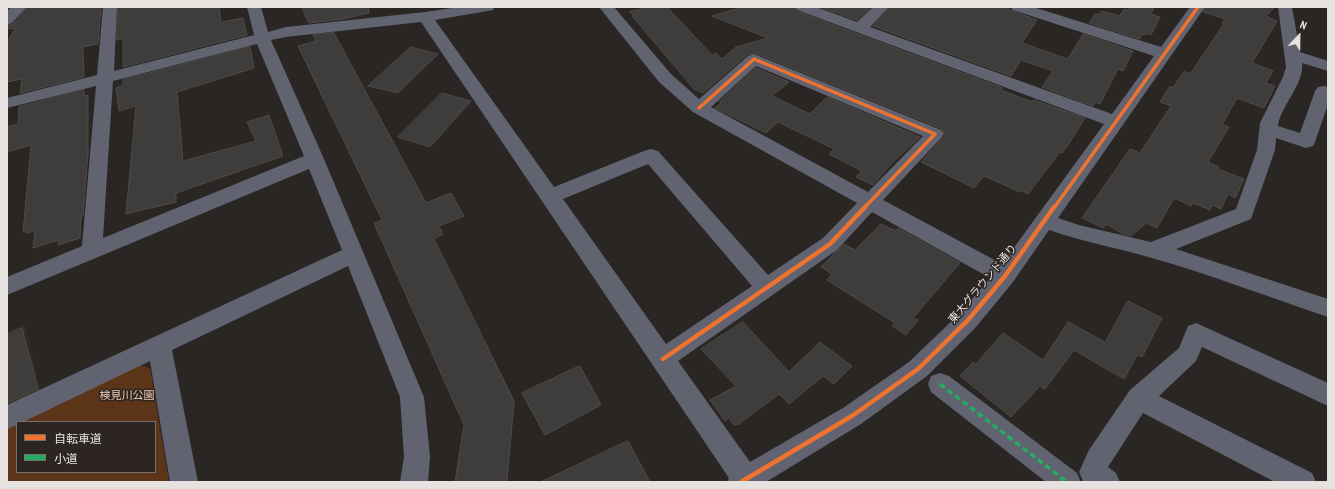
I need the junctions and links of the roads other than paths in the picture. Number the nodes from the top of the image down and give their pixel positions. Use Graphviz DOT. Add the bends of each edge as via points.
graph roads {
  1 [pos="20,7"];
  2 [pos="254,7"];
  3 [pos="488,7"];
  4 [pos="606,7"];
  5 [pos="802,7"];
  6 [pos="882,7"];
  7 [pos="1198,7"];
  8 [pos="1285,7"];
  9 [pos="112,8"];
  10 [pos="1025,8"];
  11 [pos="447,10"];
  12 [pos="425,17"];
  13 [pos="7,20"];
  14 [pos="860,28"];
  15 [pos="262,37"];
  16 [pos="1165,54"];
  17 [pos="1292,55"];
  18 [pos="1328,66"];
  19 [pos="105,78"];
  20 [pos="1324,91"];
  21 [pos="7,102"];
  22 [pos="699,108"];
  23 [pos="1115,122"];
  24 [pos="1268,128"];
  25 [pos="315,159"];
  26 [pos="550,197"];
  27 [pos="870,201"];
  28 [pos="1045,221"];
  29 [pos="1152,250"];
  30 [pos="92,251"];
  31 [pos="353,254"];
  32 [pos="1005,276"];
  33 [pos="7,286"];
  34 [pos="766,288"];
  35 [pos="1328,308"];
  36 [pos="159,345"];
  37 [pos="663,359"];
  38 [pos="940,384"];
  39 [pos="1328,394"];
  40 [pos="1139,398"];
  41 [pos="7,417"];
  42 [pos="743,481"];
  43 [pos="184,482"];
  44 [pos="414,482"];
  45 [pos="1067,482"];
  46 [pos="1106,482"];
  47 [pos="1302,482"];
  1 -- 13 [label="street"];
  2 -- 15 [label="street"];
  3 -- 11 [label="street"];
  4 -- 22 [label="street" via="665,78"];
  5 -- 14 [label="street"];
  6 -- 14 [label="street"];
  7 -- 16 [label="street, 東大グラウンド通り"];
  8 -- 17 [label="street"];
  9 -- 19 [label="street"];
  10 -- 16 [label="street"];
  11 -- 12 [label="street"];
  12 -- 15 [label="street" via="286,32"];
  12 -- 26 [label="street"];
  14 -- 23 [label="street"];
  15 -- 19 [label="street"];
  15 -- 25 [label="street"];
  16 -- 23 [label="street, 東大グラウンド通り"];
  17 -- 18 [label="street"];
  17 -- 24 [label="street" via="1294,68"];
  19 -- 21 [label="street"];
  19 -- 30 [label="street"];
  20 -- 24 [label="street" via="1306,142"];
  22 -- 27 [label="street"];
  22 -- 27 [label="street" via="754,60 935,134"];
  23 -- 28 [label="street, 東大グラウンド通り"];
  24 -- 29 [label="street" via="1266,150 1244,214"];
  25 -- 30 [label="street"];
  25 -- 31 [label="street"];
  26 -- 34 [label="street" via="651,155"];
  26 -- 37 [label="street"];
  27 -- 32 [label="street"];
  27 -- 34 [label="street" via="830,244"];
  28 -- 29 [label="street" via="1077,232"];
  28 -- 32 [label="street, 東大グラウンド通り"];
  29 -- 35 [label="street"];
  30 -- 33 [label="street"];
  31 -- 36 [label="street"];
  31 -- 44 [label="street" via="412,397 417,457"];
  32 -- 42 [label="street, 東大グラウンド通り" via="968,320 918,369 852,416"];
  34 -- 37 [label="street"];
  36 -- 41 [label="street"];
  36 -- 43 [label="street"];
  37 -- 42 [label="street"];
  38 -- 45 [label="street"];
  39 -- 40 [label="street" via="1196,333 1188,354"];
  40 -- 46 [label="street" via="1092,472"];
  40 -- 47 [label="street"];
}
